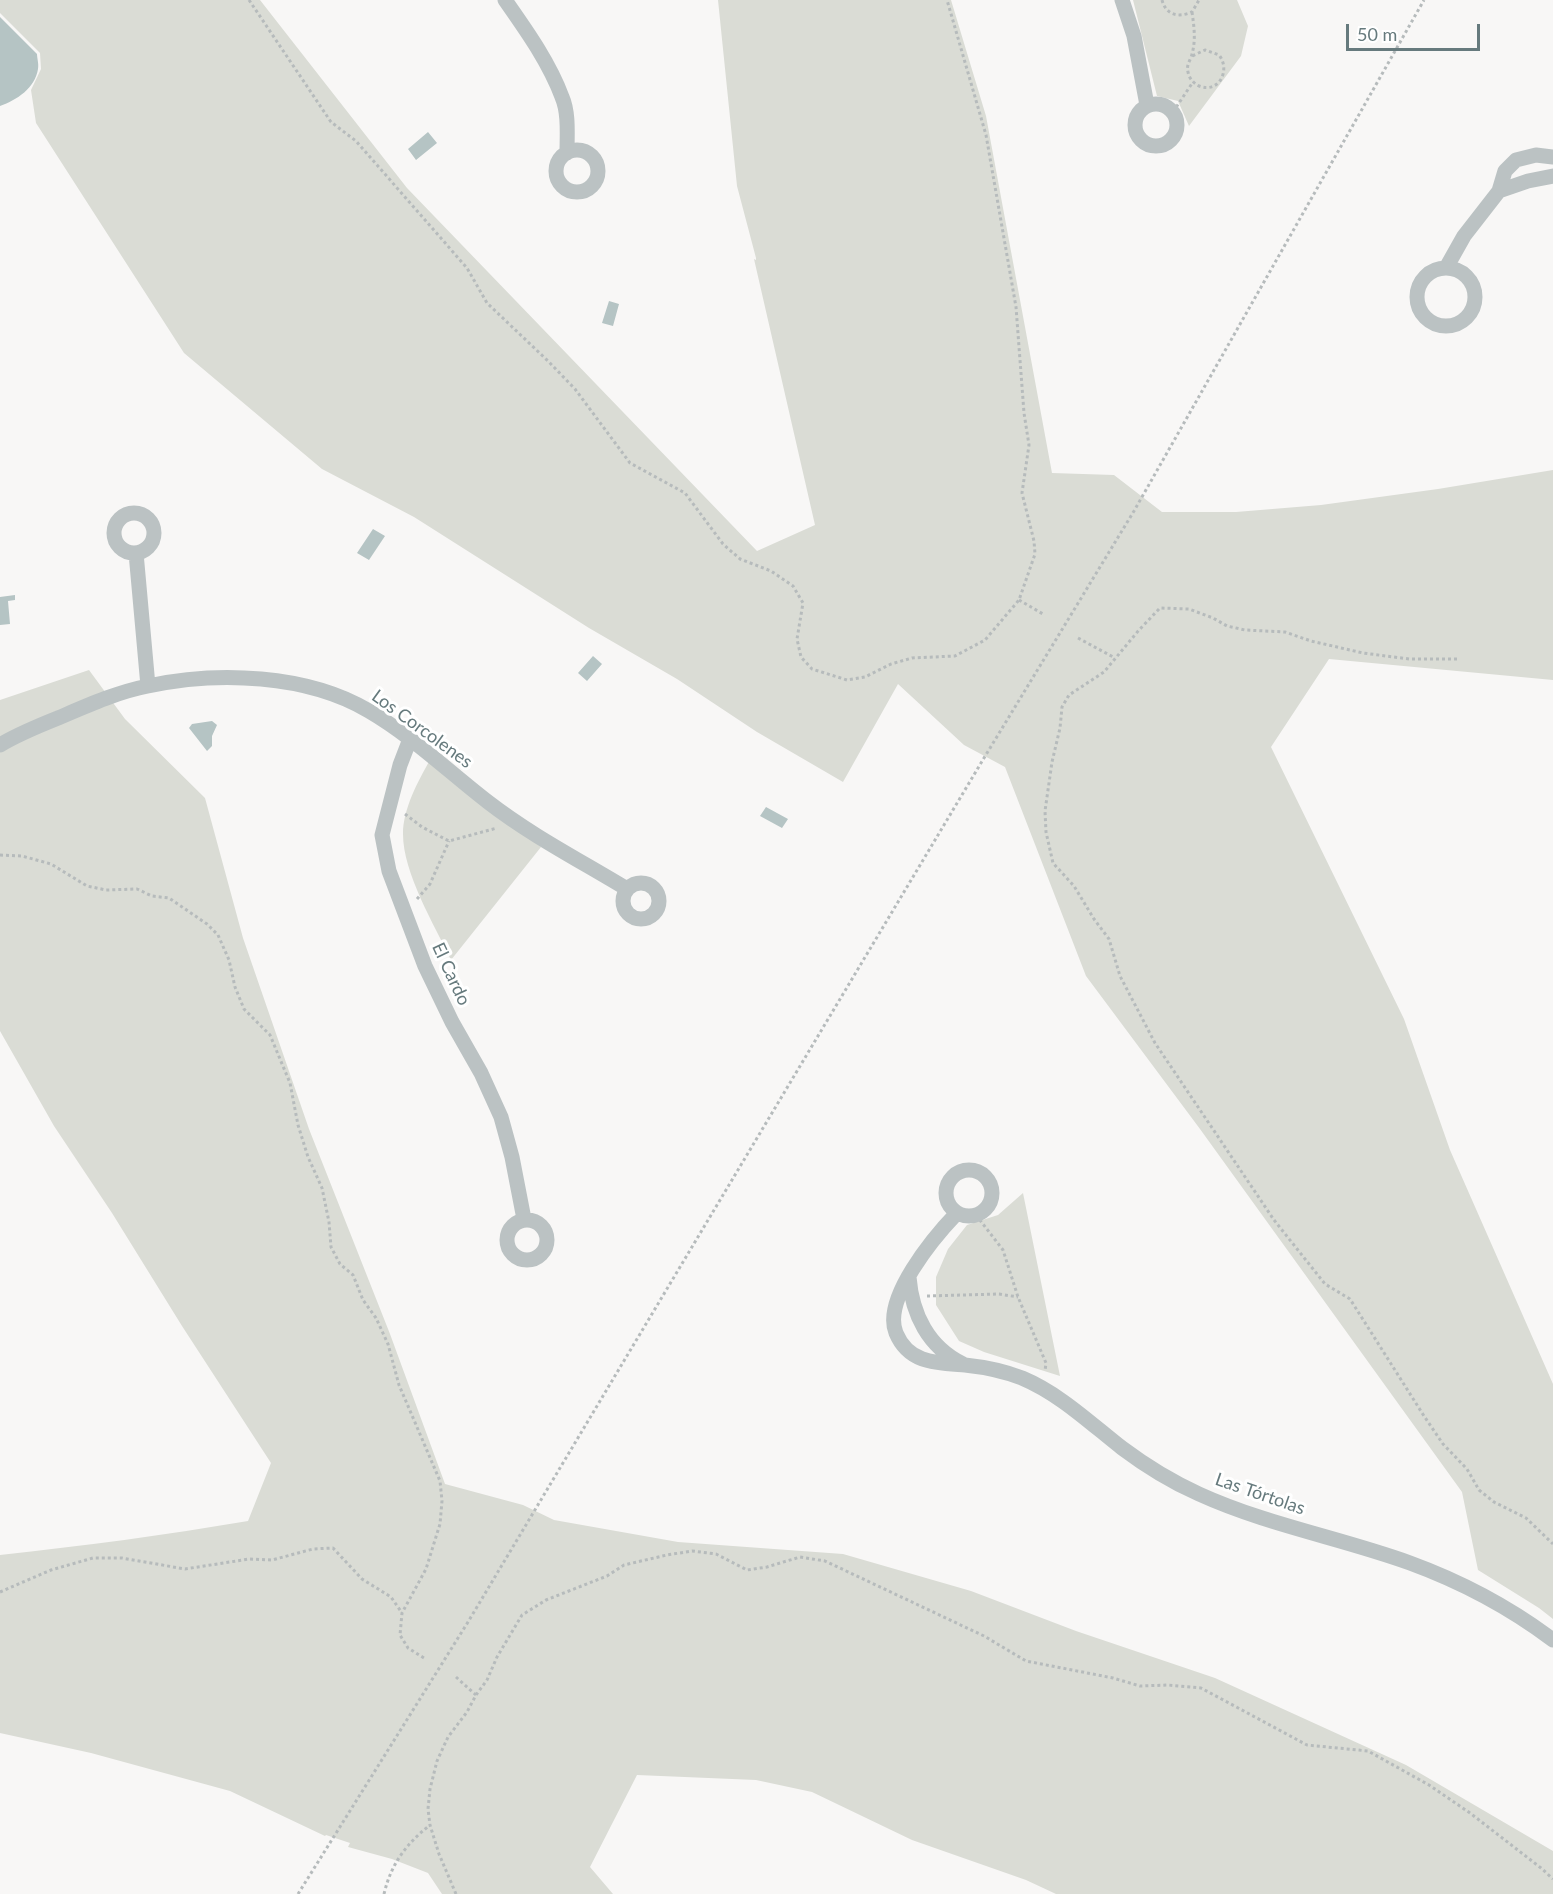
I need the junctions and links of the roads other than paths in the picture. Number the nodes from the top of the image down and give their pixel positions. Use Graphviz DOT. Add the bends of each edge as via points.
graph roads {
  1 [pos="505,0"];
  2 [pos="1122,0"];
  3 [pos="1147,105"];
  4 [pos="567,153"];
  5 [pos="1553,157"];
  6 [pos="1553,176"];
  7 [pos="1499,191"];
  8 [pos="1446,268"];
  9 [pos="136,553"];
  10 [pos="148,686"];
  11 [pos="410,739"];
  12 [pos="0,745"];
  13 [pos="627,890"];
  14 [pos="957,1213"];
  15 [pos="524,1219"];
  16 [pos="909,1277"];
  17 [pos="966,1365"];
  18 [pos="1553,1640"];
  1 -- 4 [label="street" via="535,44 563,98"];
  2 -- 3 [label="street" via="1134,36"];
  3 -- 3 [label="street" via="1136,118 1135,126 1140,138 1150,145 1162,145 1175,134 1173,112 1156,103"];
  5 -- 7 [label="street" via="1536,155 1516,160 1505,171"];
  6 -- 7 [label="street"];
  7 -- 8 [label="street" via="1464,236"];
  9 -- 10 [label="street"];
  10 -- 11 [label="street, Los Corcolenes" via="217,677 276,681 322,690 369,710"];
  10 -- 12 [label="street, Los Corcolenes" via="71,713"];
  11 -- 13 [label="street, Los Corcolenes" via="490,804"];
  11 -- 15 [label="street, El Cardo" via="382,835 389,871 425,966 501,1117"];
  14 -- 14 [label="street" via="947,1201 946,1185 956,1173 971,1169 985,1176 992,1190 988,1205 976,1215"];
  14 -- 16 [label="street, Las Tórtolas"];
  16 -- 17 [label="street, Las Tórtolas" via="914,1308 927,1334 947,1354"];
  16 -- 17 [label="street, Las Tórtolas" via="893,1317 900,1341 919,1359"];
  17 -- 18 [label="street, Las Tórtolas" via="1000,1371 1043,1388 1147,1465 1198,1494 1446,1577 1497,1602"];
}
